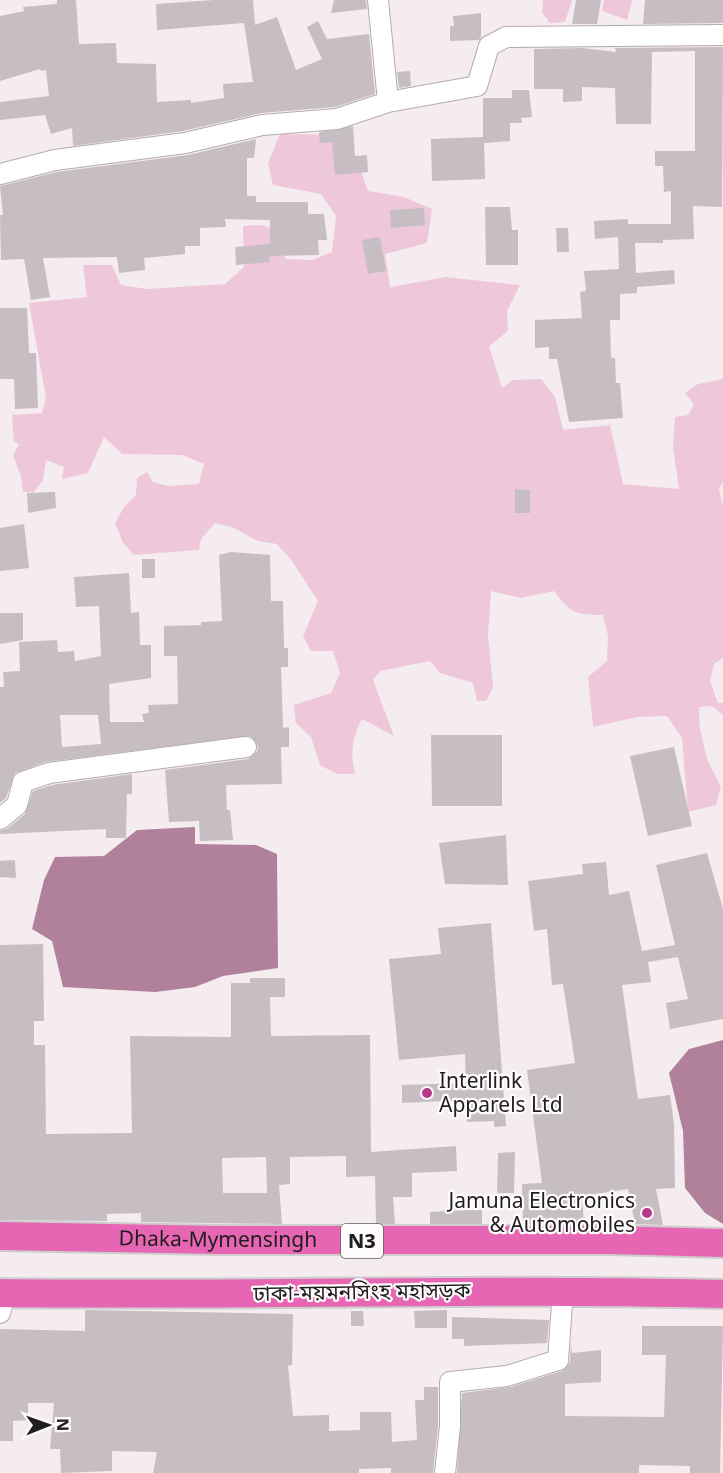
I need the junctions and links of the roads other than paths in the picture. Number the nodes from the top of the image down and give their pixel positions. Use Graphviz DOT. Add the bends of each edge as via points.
graph roads {
  1 [pos="378,0"];
  2 [pos="723,35"];
  3 [pos="388,102"];
  4 [pos="0,174"];
  5 [pos="246,747"];
  6 [pos="0,819"];
  7 [pos="0,1236"];
  8 [pos="723,1243"];
  9 [pos="563,1290"];
  10 [pos="723,1294"];
  11 [pos="2,1300"];
  12 [pos="445,1473"];
  1 -- 3 [label="street"];
  2 -- 3 [label="street" via="506,37 489,46 477,86"];
  3 -- 4 [label="street" via="337,118 262,125 185,143 55,160"];
  5 -- 6 [label="street" via="27,779 17,805"];
  7 -- 8 [label="highway, Dhaka-Mymensingh / N3"];
  9 -- 10 [label="highway, ঢাকা-ময়মনসিংহ মহাসড়ক"];
  9 -- 11 [label="highway, ঢাকা-ময়মনসিংহ মহাসড়ক"];
  9 -- 12 [label="street" via="558,1360 507,1376 450,1382"];
}
